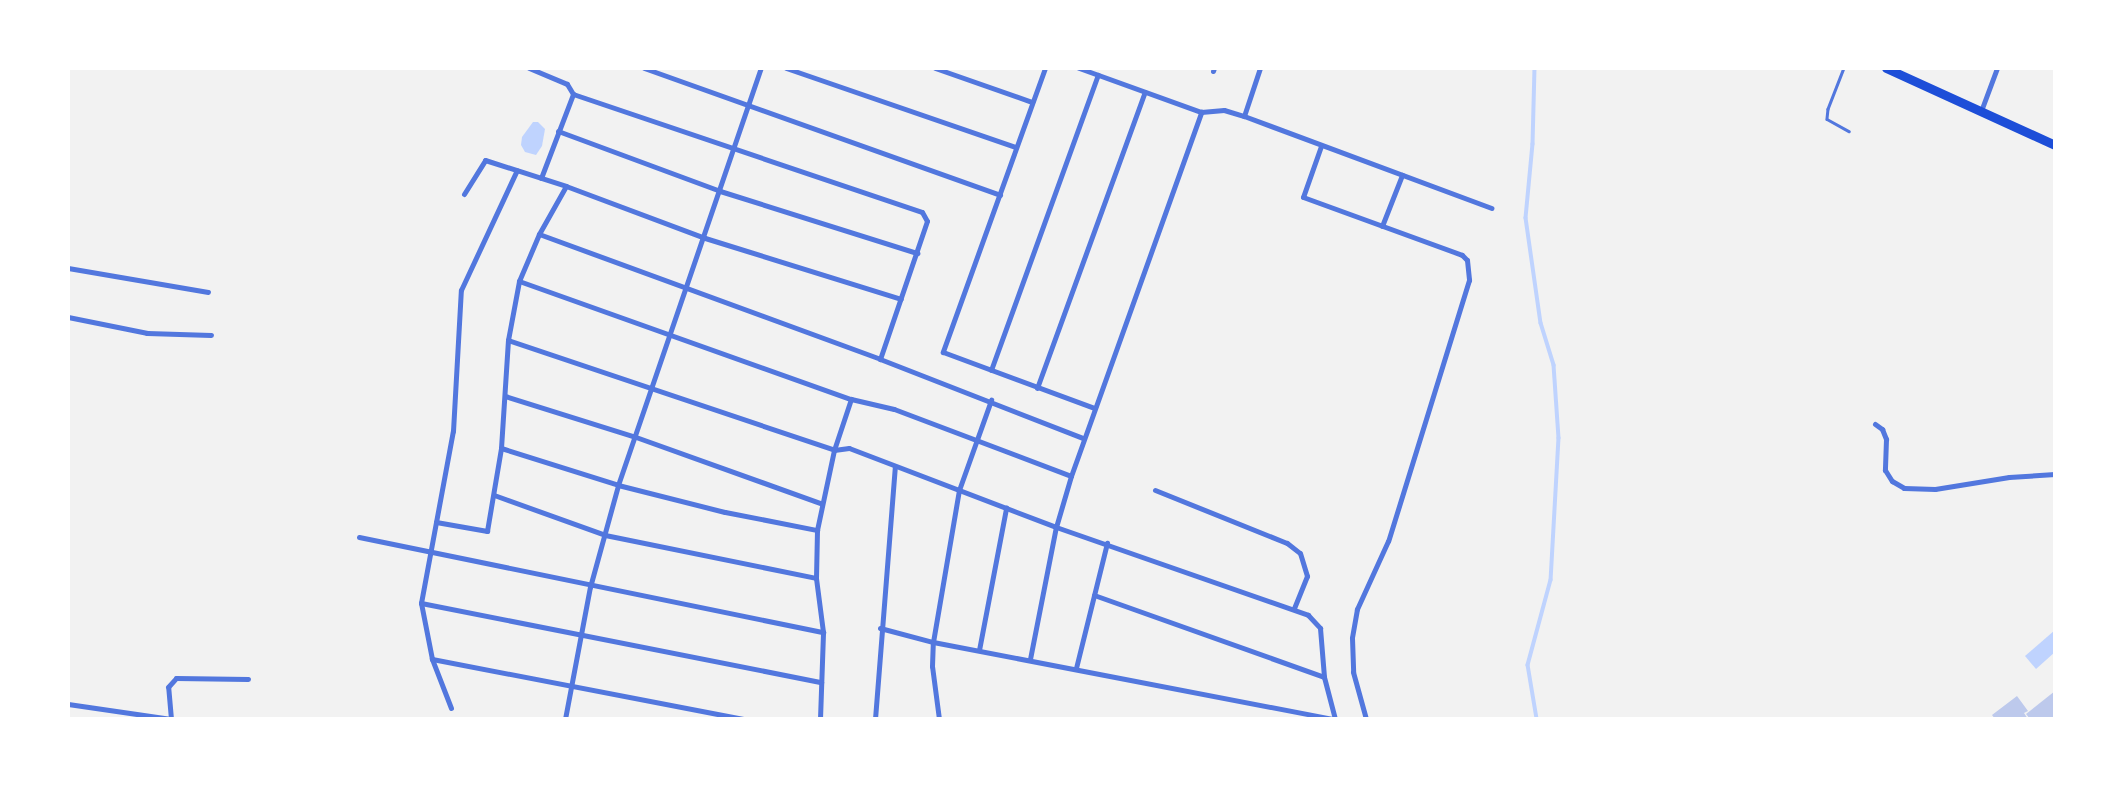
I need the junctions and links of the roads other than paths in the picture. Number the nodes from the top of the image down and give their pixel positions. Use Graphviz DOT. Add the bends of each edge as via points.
graph roads {
  1 [pos="529,68"];
  2 [pos="644,68"];
  3 [pos="761,68"];
  4 [pos="786,68"];
  5 [pos="935,68"];
  6 [pos="1045,68"];
  7 [pos="1079,68"];
  8 [pos="1260,68"];
  9 [pos="1844,68"];
  10 [pos="1886,68"];
  11 [pos="1997,68"];
  12 [pos="1098,75"];
  13 [pos="1145,92"];
  14 [pos="573,94"];
  15 [pos="1032,102"];
  16 [pos="747,106"];
  17 [pos="1981,111"];
  18 [pos="1200,112"];
  19 [pos="1244,116"];
  20 [pos="558,131"];
  21 [pos="1849,131"];
  22 [pos="2055,145"];
  23 [pos="1321,146"];
  24 [pos="1016,147"];
  25 [pos="734,149"];
  26 [pos="517,170"];
  27 [pos="1402,175"];
  28 [pos="541,178"];
  29 [pos="566,186"];
  30 [pos="720,191"];
  31 [pos="464,194"];
  32 [pos="1000,195"];
  33 [pos="1491,208"];
  34 [pos="1382,226"];
  35 [pos="539,234"];
  36 [pos="705,239"];
  37 [pos="917,253"];
  38 [pos="68,268"];
  39 [pos="519,281"];
  40 [pos="687,289"];
  41 [pos="208,292"];
  42 [pos="901,299"];
  43 [pos="68,317"];
  44 [pos="211,335"];
  45 [pos="668,335"];
  46 [pos="508,340"];
  47 [pos="880,359"];
  48 [pos="991,370"];
  49 [pos="651,387"];
  50 [pos="1037,388"];
  51 [pos="505,396"];
  52 [pos="851,399"];
  53 [pos="991,400"];
  54 [pos="1094,408"];
  55 [pos="1875,424"];
  56 [pos="634,436"];
  57 [pos="1083,438"];
  58 [pos="978,441"];
  59 [pos="501,448"];
  60 [pos="834,450"];
  61 [pos="895,467"];
  62 [pos="2055,474"];
  63 [pos="1071,476"];
  64 [pos="618,485"];
  65 [pos="959,490"];
  66 [pos="1155,490"];
  67 [pos="494,495"];
  68 [pos="820,503"];
  69 [pos="1006,508"];
  70 [pos="436,522"];
  71 [pos="1056,527"];
  72 [pos="817,530"];
  73 [pos="605,535"];
  74 [pos="359,537"];
  75 [pos="1107,543"];
  76 [pos="430,553"];
  77 [pos="816,578"];
  78 [pos="590,587"];
  79 [pos="1094,594"];
  80 [pos="421,603"];
  81 [pos="1294,609"];
  82 [pos="880,628"];
  83 [pos="822,632"];
  84 [pos="580,635"];
  85 [pos="933,642"];
  86 [pos="979,650"];
  87 [pos="432,659"];
  88 [pos="1030,659"];
  89 [pos="1076,668"];
  90 [pos="1324,677"];
  91 [pos="248,679"];
  92 [pos="821,682"];
  93 [pos="572,685"];
  94 [pos="68,704"];
  95 [pos="451,708"];
  96 [pos="172,719"];
  97 [pos="565,719"];
  98 [pos="743,719"];
  99 [pos="820,719"];
  100 [pos="875,719"];
  101 [pos="939,719"];
  102 [pos="1334,719"];
  103 [pos="1366,719"];
  1 -- 14 [label="street" via="567,84"];
  2 -- 16 [label="street"];
  3 -- 16 [label="street"];
  4 -- 24 [label="street"];
  5 -- 15 [label="street"];
  6 -- 15 [label="street"];
  7 -- 12 [label="street"];
  8 -- 19 [label="street"];
  9 -- 21 [label="lane" via="1828,119"];
  10 -- 17 [label="main road"];
  11 -- 17 [label="street"];
  12 -- 13 [label="street"];
  12 -- 48 [label="street"];
  13 -- 18 [label="street"];
  13 -- 50 [label="street"];
  14 -- 20 [label="street"];
  14 -- 25 [label="street"];
  15 -- 24 [label="street"];
  16 -- 25 [label="street"];
  16 -- 32 [label="street"];
  17 -- 22 [label="main road"];
  18 -- 19 [label="street" via="1224,110"];
  18 -- 54 [label="street"];
  19 -- 23 [label="street"];
  20 -- 28 [label="street"];
  20 -- 30 [label="street"];
  23 -- 27 [label="street"];
  23 -- 34 [label="street" via="1303,197"];
  24 -- 32 [label="street"];
  25 -- 30 [label="street"];
  25 -- 37 [label="street" via="922,212 927,221"];
  26 -- 28 [label="street"];
  26 -- 31 [label="street" via="485,160"];
  26 -- 70 [label="street" via="461,290 453,431"];
  27 -- 33 [label="street"];
  27 -- 34 [label="street"];
  28 -- 29 [label="street"];
  29 -- 35 [label="street"];
  29 -- 36 [label="street"];
  30 -- 36 [label="street"];
  30 -- 37 [label="street"];
  32 -- 48 [label="street" via="943,352"];
  34 -- 103 [label="street" via="1462,255 1467,260 1469,281 1388,541 1357,608 1353,672"];
  35 -- 39 [label="street"];
  35 -- 40 [label="street"];
  36 -- 40 [label="street"];
  36 -- 42 [label="street"];
  37 -- 42 [label="street"];
  38 -- 41 [label="street"];
  39 -- 45 [label="street"];
  39 -- 46 [label="street"];
  40 -- 45 [label="street"];
  40 -- 47 [label="street"];
  42 -- 47 [label="street"];
  43 -- 44 [label="street" via="147,333"];
  45 -- 49 [label="street"];
  45 -- 52 [label="street"];
  46 -- 49 [label="street"];
  46 -- 51 [label="street"];
  47 -- 53 [label="street"];
  48 -- 50 [label="street"];
  49 -- 56 [label="street"];
  49 -- 60 [label="street"];
  50 -- 54 [label="street"];
  51 -- 56 [label="street"];
  51 -- 59 [label="street"];
  52 -- 58 [label="street" via="894,409"];
  52 -- 60 [label="street"];
  53 -- 57 [label="street"];
  53 -- 58 [label="street"];
  54 -- 57 [label="street"];
  55 -- 62 [label="street" via="1886,439 1885,470 1904,488"];
  56 -- 64 [label="street"];
  56 -- 68 [label="street"];
  57 -- 63 [label="street"];
  58 -- 63 [label="street"];
  58 -- 65 [label="street"];
  59 -- 64 [label="street"];
  59 -- 67 [label="street"];
  60 -- 61 [label="street" via="849,448"];
  60 -- 68 [label="street"];
  61 -- 65 [label="street"];
  61 -- 82 [label="street"];
  63 -- 71 [label="street"];
  64 -- 72 [label="street"];
  64 -- 73 [label="street"];
  65 -- 69 [label="street"];
  65 -- 85 [label="street"];
  66 -- 81 [label="street" via="1287,542 1300,553 1307,576"];
  67 -- 70 [label="street" via="488,531"];
  67 -- 73 [label="street"];
  68 -- 72 [label="street"];
  69 -- 71 [label="street"];
  69 -- 86 [label="street"];
  70 -- 76 [label="street"];
  71 -- 75 [label="street"];
  71 -- 88 [label="street"];
  72 -- 77 [label="street"];
  73 -- 77 [label="street"];
  73 -- 78 [label="street"];
  74 -- 76 [label="street"];
  75 -- 79 [label="street"];
  75 -- 81 [label="street"];
  76 -- 78 [label="street"];
  76 -- 80 [label="street"];
  77 -- 83 [label="street"];
  78 -- 83 [label="street"];
  78 -- 84 [label="street"];
  79 -- 89 [label="street"];
  79 -- 90 [label="street"];
  80 -- 84 [label="street"];
  80 -- 87 [label="street"];
  81 -- 90 [label="street" via="1320,628"];
  82 -- 85 [label="street"];
  82 -- 100 [label="street"];
  83 -- 92 [label="street"];
  84 -- 92 [label="street"];
  84 -- 93 [label="street"];
  85 -- 86 [label="street"];
  85 -- 101 [label="street"];
  86 -- 88 [label="street"];
  87 -- 93 [label="street"];
  87 -- 95 [label="street"];
  88 -- 89 [label="street"];
  89 -- 102 [label="street"];
  90 -- 102 [label="street"];
  91 -- 96 [label="street" via="176,678 168,687"];
  92 -- 99 [label="street"];
  93 -- 97 [label="street"];
  93 -- 98 [label="street"];
  94 -- 96 [label="street"];
}
